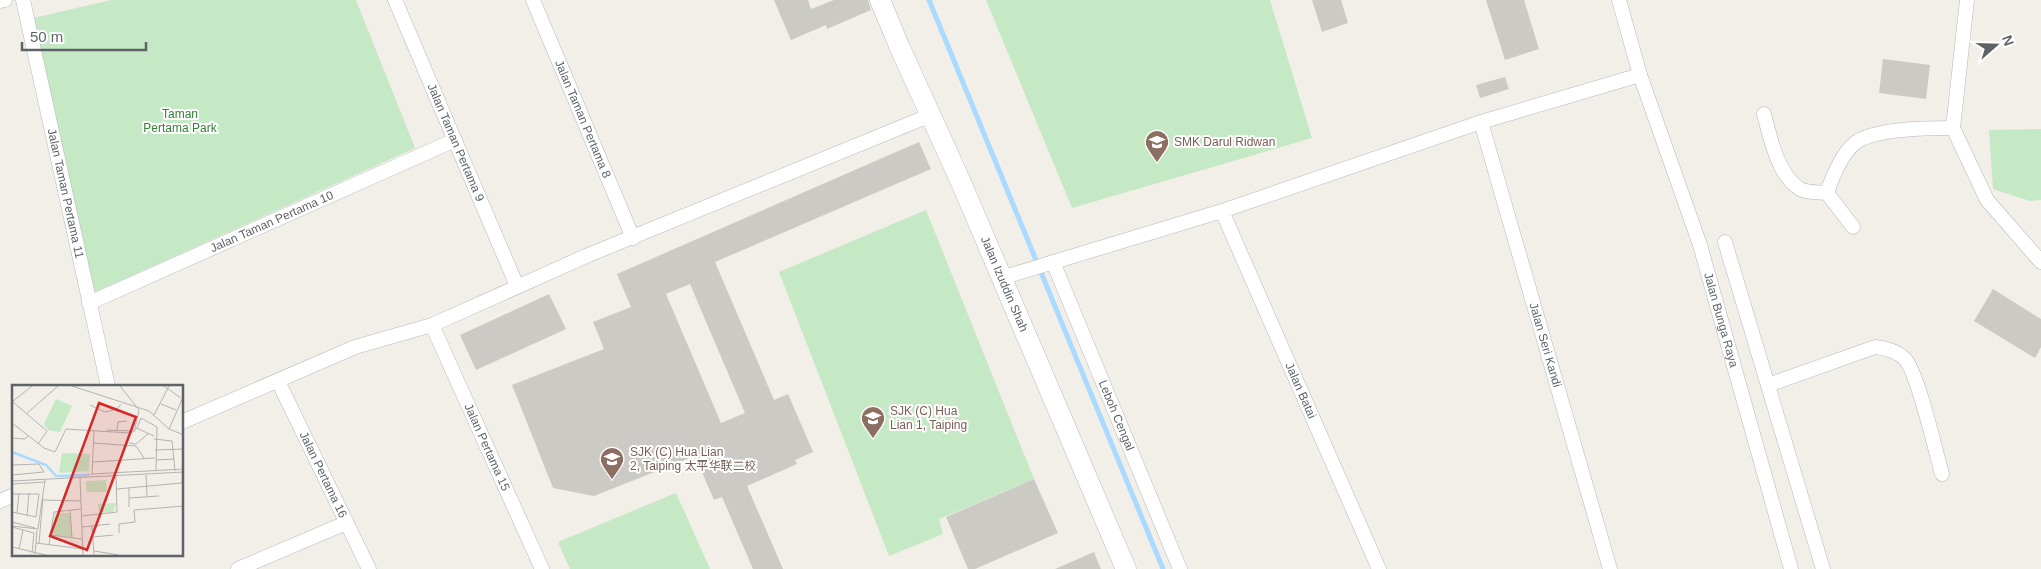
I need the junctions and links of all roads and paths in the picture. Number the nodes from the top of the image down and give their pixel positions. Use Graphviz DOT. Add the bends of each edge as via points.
graph roads {
  1 [pos="5,0"];
  2 [pos="23,0"];
  3 [pos="395,0"];
  4 [pos="533,0"];
  5 [pos="880,0"];
  6 [pos="1619,0"];
  7 [pos="1967,0"];
  8 [pos="0,1"];
  9 [pos="1640,75"];
  10 [pos="1764,114"];
  11 [pos="931,115"];
  12 [pos="1481,122"];
  13 [pos="1953,128"];
  14 [pos="455,140"];
  15 [pos="1827,193"];
  16 [pos="1222,212"];
  17 [pos="1853,227"];
  18 [pos="633,238"];
  19 [pos="1725,242"];
  20 [pos="2041,262"];
  21 [pos="1050,263"];
  22 [pos="1001,278"];
  23 [pos="517,286"];
  24 [pos="89,303"];
  25 [pos="432,325"];
  26 [pos="278,381"];
  27 [pos="108,385"];
  28 [pos="1768,385"];
  29 [pos="184,421"];
  30 [pos="1942,474"];
  31 [pos="12,496"];
  32 [pos="0,501"];
  33 [pos="346,522"];
  34 [pos="238,569"];
  35 [pos="369,569"];
  36 [pos="542,569"];
  37 [pos="1126,569"];
  38 [pos="1180,569"];
  39 [pos="1379,569"];
  40 [pos="1610,569"];
  41 [pos="1791,569"];
  42 [pos="1823,569"];
  1 -- 8 [label="street"];
  2 -- 24 [label="street, Jalan Taman Pertama 11"];
  3 -- 14 [label="street, Jalan Taman Pertama 9"];
  4 -- 18 [label="street, Jalan Taman Pertama 8"];
  5 -- 11 [label="main road, Jalan Izuddin Shah"];
  6 -- 9 [label="street, Jalan Bunga Raya"];
  7 -- 13 [label="street"];
  9 -- 12 [label="street"];
  9 -- 41 [label="street, Jalan Bunga Raya" via="1700,245"];
  10 -- 15 [label="street" via="1773,148 1789,181 1802,191"];
  11 -- 18 [label="street"];
  11 -- 22 [label="main road, Jalan Izuddin Shah"];
  12 -- 16 [label="street"];
  12 -- 40 [label="street, Jalan Seri Kandi"];
  13 -- 15 [label="street" via="1878,134 1855,143 1835,171"];
  13 -- 20 [label="street" via="1987,200"];
  14 -- 23 [label="street, Jalan Taman Pertama 9"];
  14 -- 24 [label="street, Jalan Taman Pertama 10"];
  15 -- 17 [label="street"];
  16 -- 21 [label="street"];
  16 -- 39 [label="street, Jalan Batai"];
  18 -- 23 [label="street"];
  19 -- 28 [label="street, Jalan Bunga Raya"];
  21 -- 22 [label="street"];
  21 -- 38 [label="street, Leboh Cengal"];
  22 -- 37 [label="main road, Jalan Izuddin Shah"];
  23 -- 25 [label="street"];
  24 -- 27 [label="street, Jalan Taman Pertama 11"];
  25 -- 26 [label="street" via="355,347"];
  25 -- 36 [label="street, Jalan Pertama 15"];
  26 -- 29 [label="street"];
  26 -- 33 [label="street, Jalan Pertama 16"];
  28 -- 30 [label="street" via="1875,347 1888,349 1906,359 1918,387"];
  28 -- 42 [label="street, Jalan Bunga Raya"];
  31 -- 32 [label="street"];
  33 -- 34 [label="street"];
  33 -- 35 [label="street, Jalan Pertama 16"];
}
